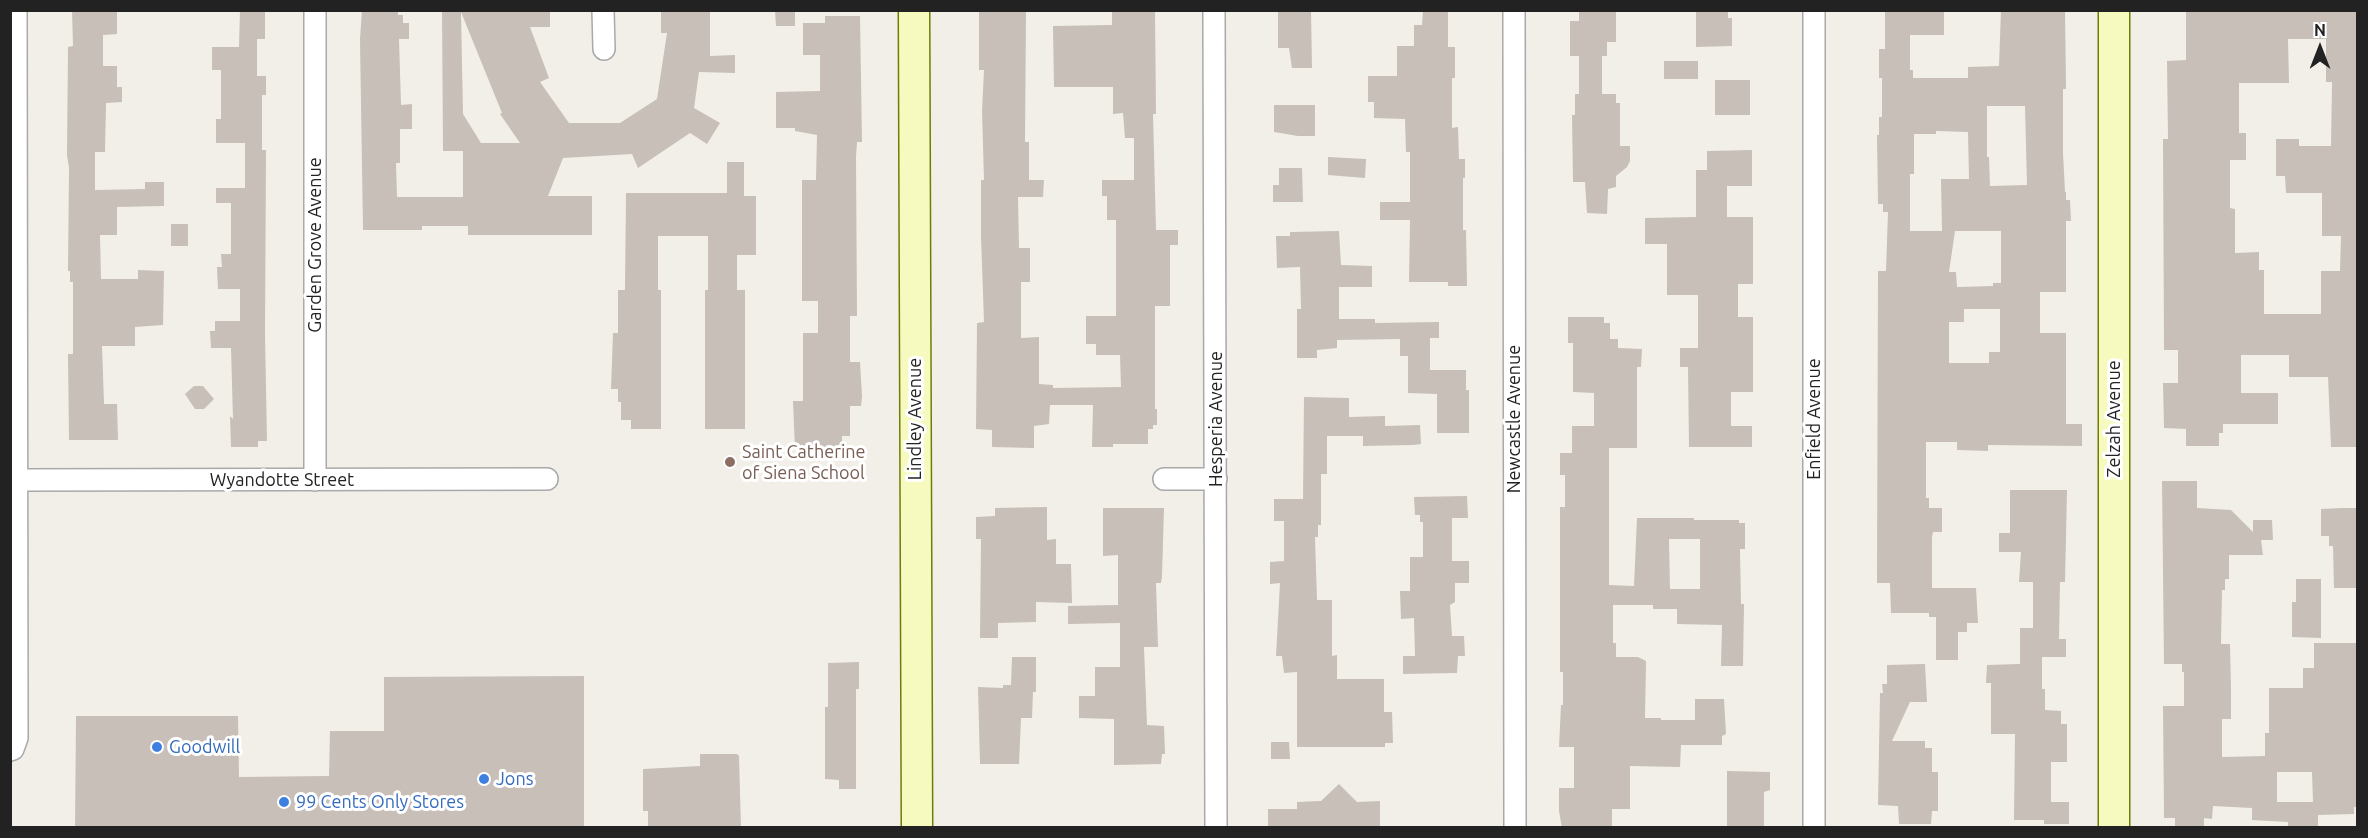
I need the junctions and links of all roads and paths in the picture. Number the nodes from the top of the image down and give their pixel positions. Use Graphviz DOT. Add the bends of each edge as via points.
graph roads {
  1 [pos="16,10"];
  2 [pos="315,10"];
  3 [pos="603,10"];
  4 [pos="914,10"];
  5 [pos="1214,10"];
  6 [pos="1514,10"];
  7 [pos="1814,10"];
  8 [pos="2114,10"];
  9 [pos="604,49"];
  10 [pos="547,479"];
  11 [pos="1164,479"];
  12 [pos="1216,479"];
  13 [pos="18,480"];
  14 [pos="315,480"];
  15 [pos="12,750"];
  16 [pos="917,828"];
  17 [pos="1216,828"];
  18 [pos="1515,828"];
  19 [pos="1814,828"];
  20 [pos="2114,828"];
  1 -- 13 [label="street"];
  2 -- 14 [label="street, Garden Grove Avenue"];
  3 -- 9 [label="street"];
  4 -- 16 [label="main road, Lindley Avenue"];
  5 -- 12 [label="street, Hesperia Avenue"];
  6 -- 18 [label="street, Newcastle Avenue"];
  7 -- 19 [label="street, Enfield Avenue"];
  8 -- 20 [label="main road, Zelzah Avenue"];
  10 -- 14 [label="street, Wyandotte Street"];
  11 -- 12 [label="street"];
  12 -- 17 [label="street, Hesperia Avenue"];
  13 -- 14 [label="street, Wyandotte Street"];
  13 -- 15 [label="street" via="17,738"];
}
